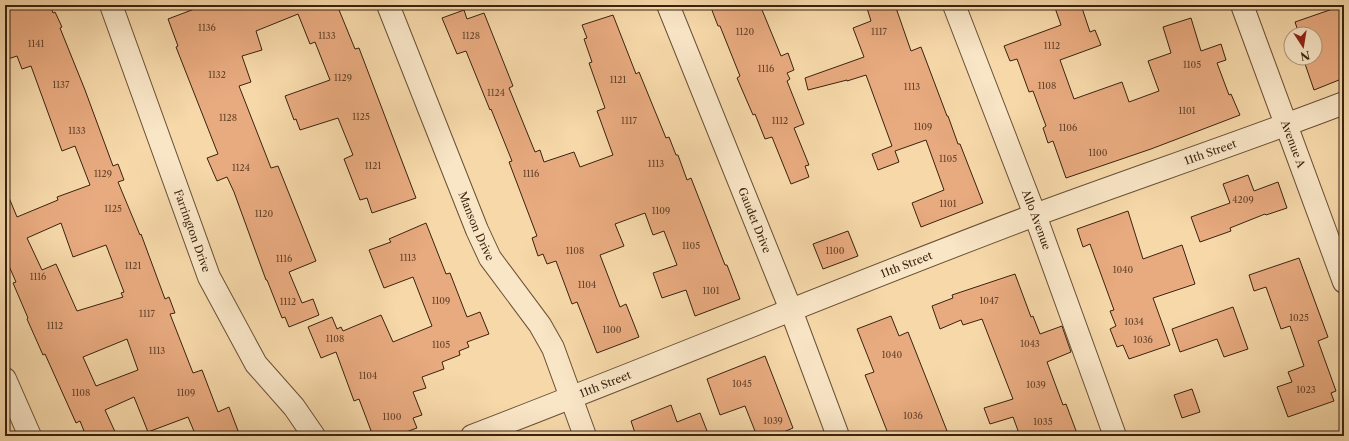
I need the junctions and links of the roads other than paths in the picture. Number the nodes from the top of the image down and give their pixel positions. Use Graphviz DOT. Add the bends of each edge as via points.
graph roads {
  1 [pos="111,5"];
  2 [pos="388,5"];
  3 [pos="668,5"];
  4 [pos="954,5"];
  5 [pos="1242,5"];
  6 [pos="1344,103"];
  7 [pos="1285,126"];
  8 [pos="1035,215"];
  9 [pos="1344,282"];
  10 [pos="790,310"];
  11 [pos="5,379"];
  12 [pos="572,398"];
  13 [pos="30,436"];
  14 [pos="314,436"];
  15 [pos="472,436"];
  16 [pos="585,436"];
  17 [pos="838,436"];
  18 [pos="1115,436"];
  1 -- 14 [label="street, Farrington Drive" via="209,277 256,364 294,407"];
  2 -- 12 [label="street, Manson Drive" via="490,258 540,325 553,348"];
  3 -- 10 [label="street, Gaudet Drive"];
  4 -- 8 [label="street, Allo Avenue"];
  5 -- 7 [label="street, Avenue A"];
  6 -- 7 [label="street, 11th Street"];
  7 -- 8 [label="street, 11th Street"];
  7 -- 9 [label="street, Avenue A"];
  8 -- 10 [label="street, 11th Street"];
  8 -- 18 [label="street, Allo Avenue"];
  10 -- 12 [label="street, 11th Street"];
  10 -- 17 [label="street, Gaudet Drive"];
  11 -- 13 [label="street"];
  12 -- 15 [label="street, 11th Street"];
  12 -- 16 [label="street, Manson Drive"];
}
